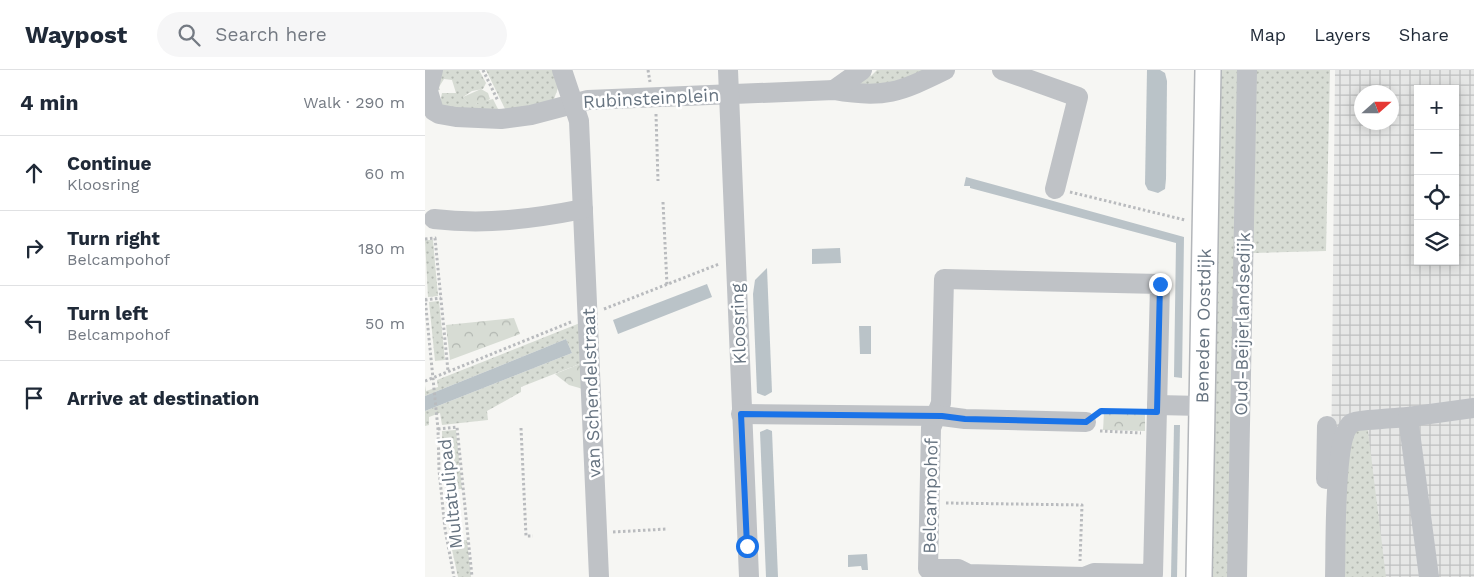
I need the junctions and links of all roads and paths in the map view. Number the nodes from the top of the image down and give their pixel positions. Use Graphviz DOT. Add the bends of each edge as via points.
graph roads {
  1 [pos="433,70"];
  2 [pos="483,70"];
  3 [pos="562,70"];
  4 [pos="728,70"];
  5 [pos="862,70"];
  6 [pos="945,70"];
  7 [pos="1002,70"];
  8 [pos="1247,70"];
  9 [pos="1208,72"];
  10 [pos="834,90"];
  11 [pos="729,93"];
  12 [pos="655,96"];
  13 [pos="574,103"];
  14 [pos="506,118"];
  15 [pos="658,181"];
  16 [pos="1055,189"];
  17 [pos="663,202"];
  18 [pos="583,209"];
  19 [pos="434,219"];
  20 [pos="1205,225"];
  21 [pos="425,239"];
  22 [pos="667,285"];
  23 [pos="441,298"];
  24 [pos="425,299"];
  25 [pos="448,372"];
  26 [pos="1202,406"];
  27 [pos="1474,408"];
  28 [pos="1157,409"];
  29 [pos="741,414"];
  30 [pos="937,416"];
  31 [pos="1408,417"];
  32 [pos="1086,422"];
  33 [pos="1327,426"];
  34 [pos="521,428"];
  35 [pos="438,429"];
  36 [pos="1156,434"];
  37 [pos="929,502"];
  38 [pos="667,529"];
  39 [pos="597,532"];
  40 [pos="533,536"];
  41 [pos="1238,575"];
  42 [pos="454,577"];
  43 [pos="472,577"];
  44 [pos="599,577"];
  45 [pos="749,577"];
  46 [pos="1080,577"];
  47 [pos="1199,577"];
  48 [pos="1324,577"];
  49 [pos="1335,577"];
  50 [pos="1429,577"];
  1 -- 14 [label="street, Rubinsteinplein" via="428,91 430,104 436,113 456,117"];
  2 -- 14 [label="path"];
  3 -- 13 [label="street, Rubinsteinplein"];
  4 -- 11 [label="street, Kloosring"];
  5 -- 10 [label="street"];
  6 -- 10 [label="street, Rubinsteinplein" via="892,93 859,94"];
  7 -- 16 [label="street" via="1078,97"];
  8 -- 41 [label="street, Oud-Beijerlandsedijk"];
  9 -- 20 [label="main road, Beneden Oostdijk"];
  10 -- 11 [label="street, Rubinsteinplein"];
  11 -- 12 [label="street, Rubinsteinplein"];
  11 -- 29 [label="street, Kloosring"];
  12 -- 13 [label="street, Rubinsteinplein"];
  12 -- 15 [label="path"];
  13 -- 14 [label="street, Rubinsteinplein" via="537,114"];
  13 -- 18 [label="street, van Schendelstraat" via="579,121"];
  16 -- 20 [label="path"];
  17 -- 22 [label="path"];
  18 -- 19 [label="street" via="511,221"];
  18 -- 39 [label="street, van Schendelstraat"];
  20 -- 26 [label="main road, Beneden Oostdijk"];
  21 -- 23 [label="path" via="435,238"];
  23 -- 24 [label="path, Multatulipad"];
  23 -- 25 [label="path"];
  24 -- 35 [label="path, Multatulipad"];
  26 -- 28 [label="street"];
  26 -- 47 [label="main road, Beneden Oostdijk"];
  27 -- 31 [label="street"];
  28 -- 30 [label="street, Belcampohof" via="1160,284 944,279 941,403"];
  28 -- 32 [label="path" via="1101,411"];
  28 -- 36 [label="street, Belcampohof"];
  29 -- 30 [label="street, Belcampohof"];
  29 -- 45 [label="street, Kloosring"];
  30 -- 32 [label="street, Belcampohof"];
  30 -- 37 [label="street, Belcampohof" via="931,428"];
  31 -- 49 [label="street" via="1359,420 1346,430 1339,467"];
  31 -- 50 [label="street"];
  32 -- 36 [label="path" via="1102,432"];
  33 -- 48 [label="street"];
  34 -- 40 [label="path" via="526,536"];
  35 -- 42 [label="path, Multatulipad" via="445,529"];
  35 -- 43 [label="path, Multatulipad" via="457,427"];
  36 -- 46 [label="street, Belcampohof" via="1153,574 1094,573"];
  37 -- 46 [label="street, Belcampohof" via="928,569 958,569 968,574"];
  37 -- 46 [label="path" via="1081,505"];
  38 -- 39 [label="path"];
  39 -- 44 [label="street, van Schendelstraat"];
}
